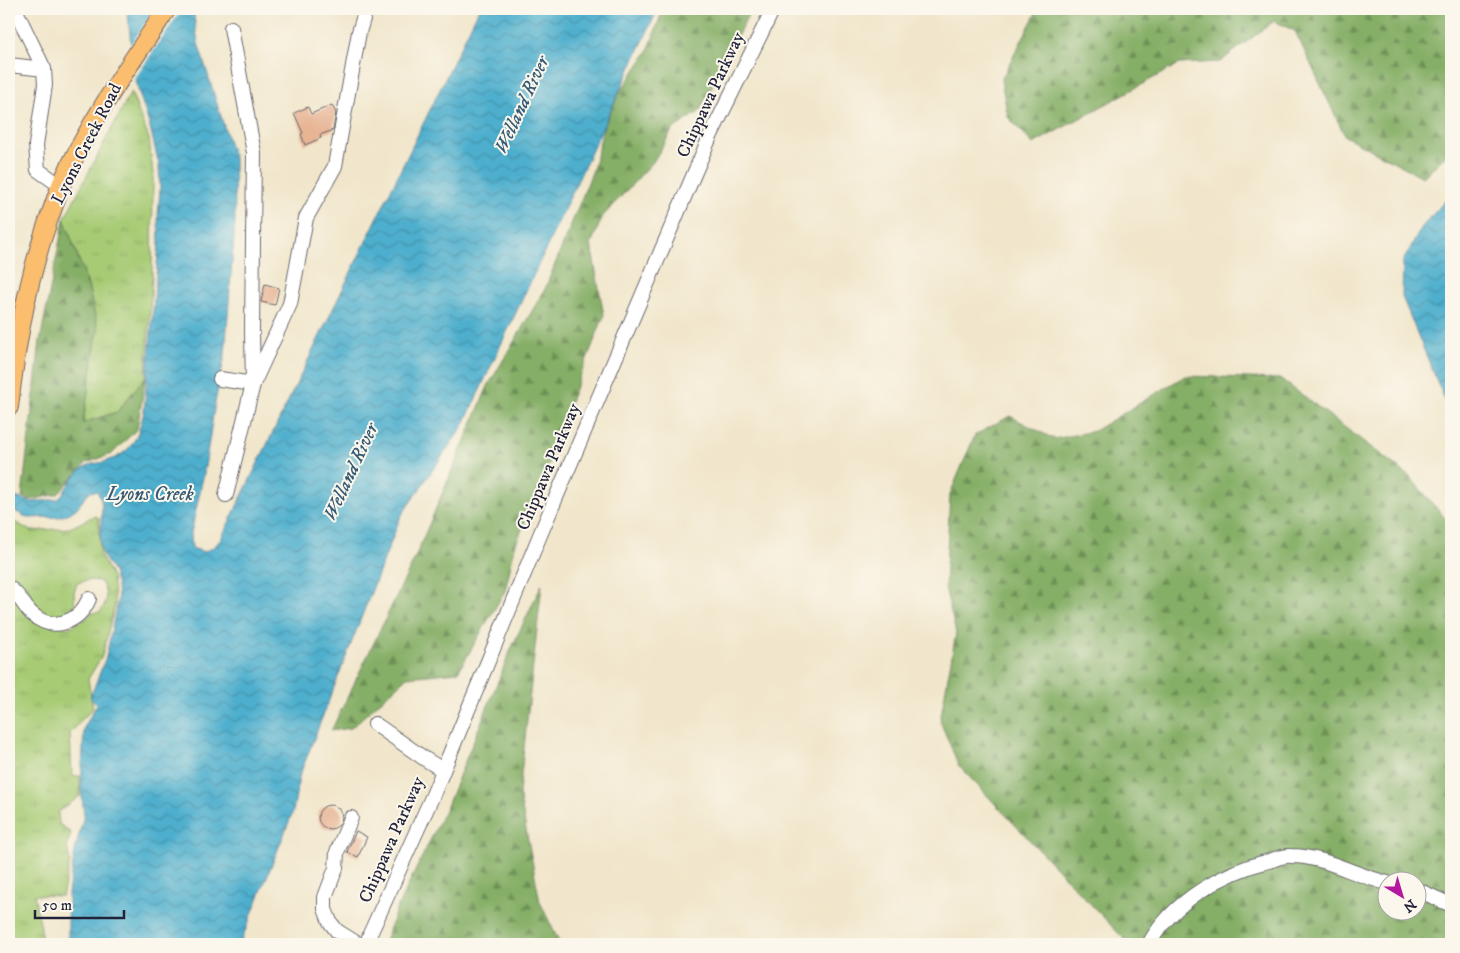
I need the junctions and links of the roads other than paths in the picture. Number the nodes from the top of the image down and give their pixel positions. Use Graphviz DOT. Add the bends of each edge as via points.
graph roads {
  1 [pos="15,9"];
  2 [pos="167,9"];
  3 [pos="366,9"];
  4 [pos="773,9"];
  5 [pos="231,28"];
  6 [pos="9,65"];
  7 [pos="44,69"];
  8 [pos="61,186"];
  9 [pos="220,379"];
  10 [pos="253,384"];
  11 [pos="9,407"];
  12 [pos="226,495"];
  13 [pos="9,588"];
  14 [pos="89,599"];
  15 [pos="375,724"];
  16 [pos="444,770"];
  17 [pos="351,818"];
  18 [pos="1378,881"];
  19 [pos="1428,895"];
  20 [pos="1451,905"];
  21 [pos="358,944"];
  22 [pos="367,944"];
  23 [pos="1149,944"];
  1 -- 7 [label="street"];
  2 -- 8 [label="main road, Lyons Creek Road" via="94,121"];
  3 -- 10 [label="street" via="335,166 306,218 290,304"];
  4 -- 16 [label="street, Chippawa Parkway" via="709,139"];
  5 -- 10 [label="street" via="254,153"];
  6 -- 7 [label="street"];
  7 -- 8 [label="street" via="36,165 38,170"];
  8 -- 11 [label="main road, Lyons Creek Road" via="28,284"];
  9 -- 10 [label="street"];
  10 -- 12 [label="street"];
  13 -- 14 [label="street" via="35,616 56,624 74,619"];
  15 -- 16 [label="street"];
  16 -- 22 [label="street, Chippawa Parkway"];
  17 -- 21 [label="street" via="324,897 330,922 337,931"];
  18 -- 23 [label="street" via="1320,860 1290,856 1254,864 1215,880 1157,929"];
  19 -- 20 [label="street"];
}
